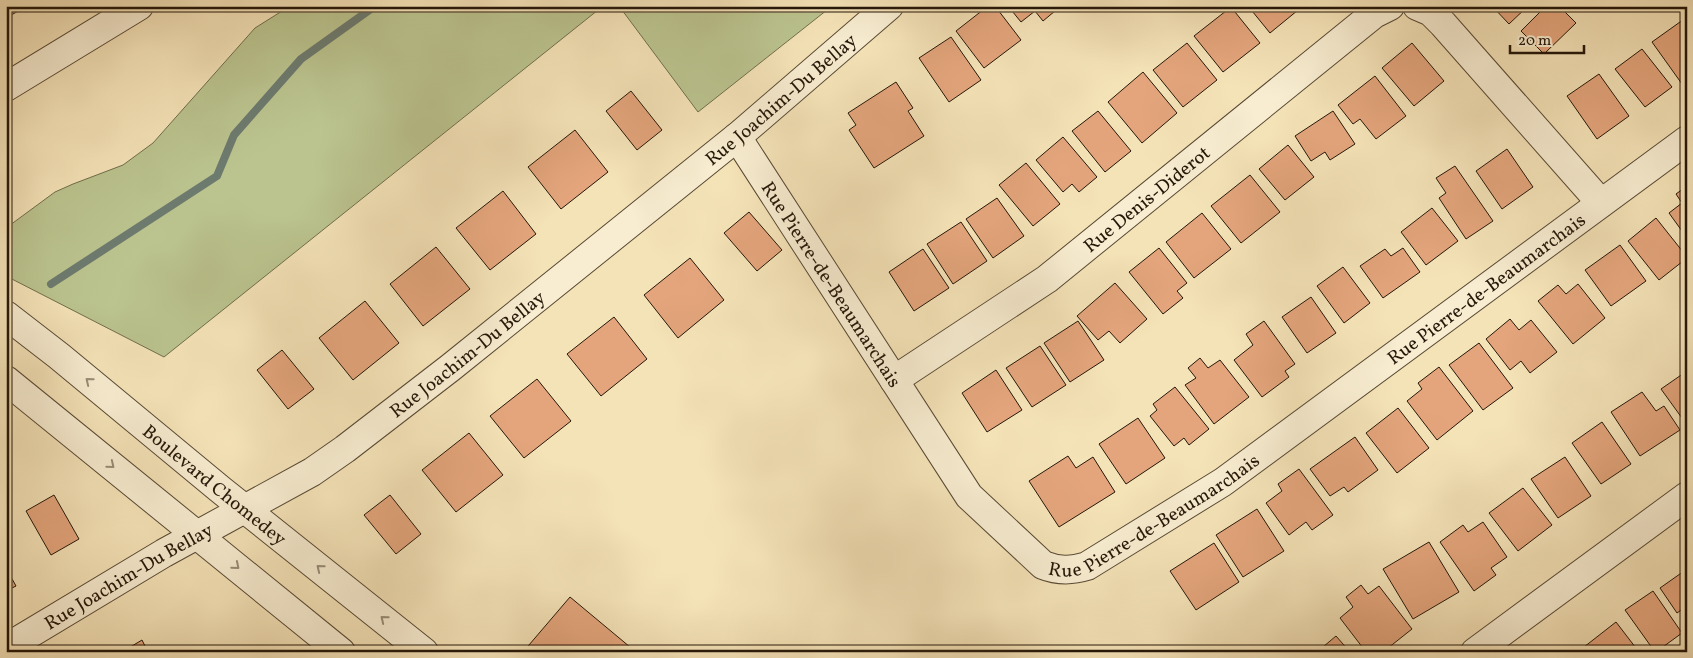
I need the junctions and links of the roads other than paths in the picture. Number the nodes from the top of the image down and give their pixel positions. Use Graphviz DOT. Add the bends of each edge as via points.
graph roads {
  1 [pos="139,6"];
  2 [pos="889,6"];
  3 [pos="1390,6"];
  4 [pos="1417,6"];
  5 [pos="6,87"];
  6 [pos="736,137"];
  7 [pos="1687,140"];
  8 [pos="1601,203"];
  9 [pos="6,315"];
  10 [pos="6,380"];
  11 [pos="894,380"];
  12 [pos="1687,496"];
  13 [pos="245,509"];
  14 [pos="198,535"];
  15 [pos="6,648"];
  16 [pos="341,652"];
  17 [pos="424,652"];
  18 [pos="1475,652"];
  1 -- 5 [label="street"];
  2 -- 6 [label="street, Rue Joachim-Du Bellay"];
  3 -- 11 [label="street, Rue Denis-Diderot" via="1374,14 1047,279"];
  4 -- 8 [label="street" via="1431,12 1443,24"];
  6 -- 11 [label="street, Rue Pierre-de-Beaumarchais"];
  6 -- 13 [label="street, Rue Joachim-Du Bellay" via="351,445 312,472"];
  7 -- 8 [label="street, Rue Pierre-de-Beaumarchais"];
  8 -- 11 [label="street, Rue Pierre-de-Beaumarchais" via="1223,482 1076,570 1064,571 1043,565 980,508"];
  13 -- 9 [label="street, Boulevard Chomedey, one-way"];
  10 -- 14 [label="street, one-way"];
  12 -- 18 [label="street"];
  13 -- 14 [label="street, Rue Joachim-Du Bellay"];
  17 -- 13 [label="street, Boulevard Chomedey, one-way"];
  14 -- 15 [label="street, Rue Joachim-Du Bellay"];
  14 -- 16 [label="street, one-way"];
}
